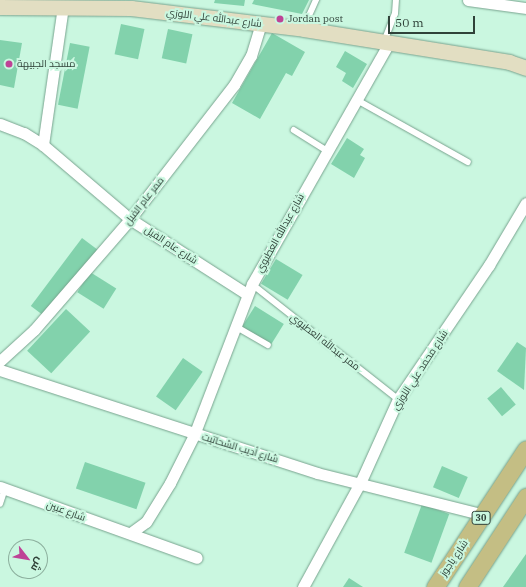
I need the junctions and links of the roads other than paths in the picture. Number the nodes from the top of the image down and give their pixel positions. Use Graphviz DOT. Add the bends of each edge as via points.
graph roads {
  1 [pos="316,0"];
  2 [pos="396,0"];
  3 [pos="468,0"];
  4 [pos="34,3"];
  5 [pos="124,4"];
  6 [pos="63,6"];
  7 [pos="0,7"];
  8 [pos="526,8"];
  9 [pos="262,24"];
  10 [pos="304,29"];
  11 [pos="387,42"];
  12 [pos="524,66"];
  13 [pos="357,100"];
  14 [pos="0,124"];
  15 [pos="294,130"];
  16 [pos="43,145"];
  17 [pos="326,150"];
  18 [pos="468,162"];
  19 [pos="526,203"];
  20 [pos="130,219"];
  21 [pos="249,289"];
  22 [pos="235,326"];
  23 [pos="268,345"];
  24 [pos="0,361"];
  25 [pos="0,370"];
  26 [pos="398,399"];
  27 [pos="194,435"];
  28 [pos="526,449"];
  29 [pos="361,481"];
  30 [pos="3,488"];
  31 [pos="526,497"];
  32 [pos="0,504"];
  33 [pos="484,514"];
  34 [pos="132,532"];
  35 [pos="197,558"];
  36 [pos="303,587"];
  37 [pos="435,587"];
  38 [pos="467,587"];
  1 -- 10 [label="lane"];
  2 -- 11 [label="lane"];
  3 -- 8 [label="street"];
  4 -- 6 [label="street, شارع عبدالله علي اللوزي"];
  4 -- 7 [label="street, شارع عبدالله علي اللوزي"];
  5 -- 6 [label="street, شارع عبدالله علي اللوزي"];
  5 -- 9 [label="street, شارع عبدالله علي اللوزي"];
  6 -- 16 [label="street"];
  9 -- 10 [label="street, شارع عبدالله علي اللوزي"];
  9 -- 20 [label="street, ممر عام الفيل" via="251,56 234,85"];
  10 -- 11 [label="street, شارع عبدالله علي اللوزي"];
  11 -- 12 [label="street, شارع عبدالله علي اللوزي"];
  11 -- 13 [label="street, شارع عبدالله العطيوي"];
  13 -- 17 [label="street, شارع عبدالله العطيوي"];
  13 -- 18 [label="lane"];
  14 -- 16 [label="street, شارع عام الفيل" via="24,133"];
  15 -- 17 [label="lane"];
  16 -- 20 [label="street, شارع عام الفيل"];
  17 -- 21 [label="street, شارع عبدالله العطيوي"];
  19 -- 26 [label="street, شارع محمد علي اللوزي" via="489,265"];
  20 -- 21 [label="street, شارع عام الفيل"];
  20 -- 24 [label="street, ممر عام الفيل" via="34,330"];
  21 -- 22 [label="street, شارع عبدالله العطيوي"];
  21 -- 26 [label="lane, ممر عبدالله العطيوي"];
  22 -- 23 [label="lane"];
  22 -- 27 [label="street, شارع عبدالله العطيوي"];
  25 -- 27 [label="street, شارع أديب الشحاتيت"];
  26 -- 29 [label="street, شارع محمد علي اللوزي"];
  27 -- 29 [label="street, شارع أديب الشحاتيت" via="317,472"];
  27 -- 34 [label="street" via="146,522"];
  28 -- 33 [label="main road, شارع ياجوز / 30"];
  29 -- 33 [label="street, شارع أديب الشحاتيت"];
  29 -- 36 [label="street, شارع محمد علي اللوزي"];
  30 -- 32 [label="lane"];
  30 -- 34 [label="street, شارع عبين"];
  31 -- 38 [label="main road, 30"];
  33 -- 37 [label="main road, شارع ياجوز / 30"];
  34 -- 35 [label="street, شارع عبين"];
}
